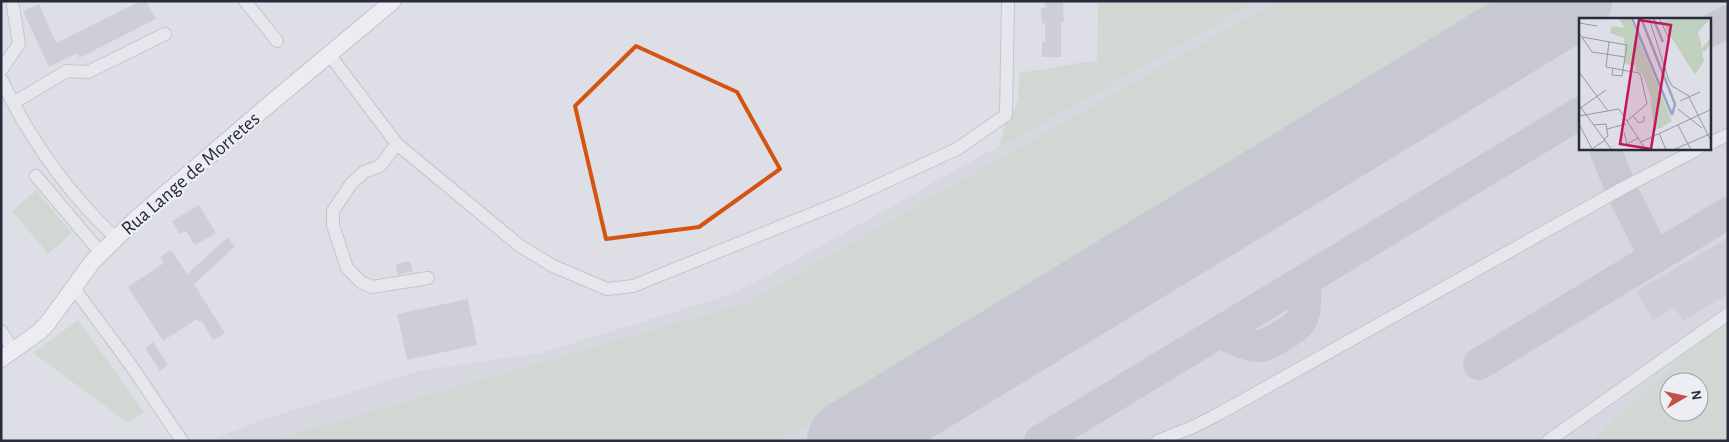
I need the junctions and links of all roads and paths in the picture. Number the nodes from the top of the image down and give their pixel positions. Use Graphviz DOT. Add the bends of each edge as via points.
graph roads {
  1 [pos="245,1"];
  2 [pos="393,1"];
  3 [pos="1008,1"];
  4 [pos="13,6"];
  5 [pos="165,34"];
  6 [pos="278,41"];
  7 [pos="330,54"];
  8 [pos="1,70"];
  9 [pos="1,79"];
  10 [pos="13,103"];
  11 [pos="1728,135"];
  12 [pos="1712,142"];
  13 [pos="397,144"];
  14 [pos="1696,150"];
  15 [pos="36,176"];
  16 [pos="116,238"];
  17 [pos="101,253"];
  18 [pos="428,278"];
  19 [pos="73,287"];
  20 [pos="1728,314"];
  21 [pos="1,331"];
  22 [pos="8,355"];
  23 [pos="182,441"];
  24 [pos="1158,441"];
  25 [pos="1548,441"];
  1 -- 6 [label="street"];
  2 -- 7 [label="main road, Rua Lange de Morretes"];
  3 -- 13 [label="street" via="1006,116 957,149 844,201 633,286 607,289 553,266 520,246"];
  4 -- 8 [label="street" via="19,44"];
  5 -- 10 [label="street" via="88,72 68,71"];
  7 -- 13 [label="street"];
  7 -- 16 [label="main road, Rua Lange de Morretes"];
  9 -- 10 [label="street"];
  10 -- 16 [label="street" via="31,137 82,204"];
  11 -- 12 [label="street"];
  13 -- 18 [label="street" via="380,166 364,172 352,184 333,211 333,225 346,268 361,282 372,287"];
  14 -- 24 [label="street" via="1621,188 1222,412"];
  15 -- 17 [label="street"];
  16 -- 17 [label="main road, Rua Lange de Morretes"];
  17 -- 19 [label="main road, Rua Lange de Morretes"];
  19 -- 22 [label="main road, Rua Lange de Morretes" via="47,324"];
  19 -- 23 [label="street"];
  20 -- 25 [label="street"];
  21 -- 22 [label="street"];
}
